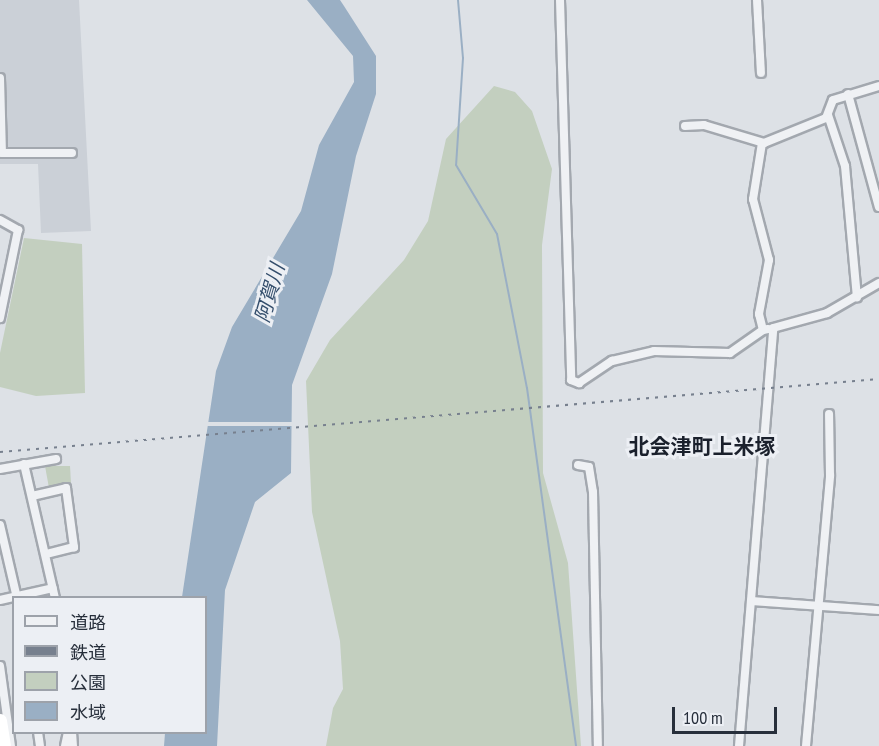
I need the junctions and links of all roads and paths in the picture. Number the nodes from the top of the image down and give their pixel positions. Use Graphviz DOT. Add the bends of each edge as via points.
graph roads {
  1 [pos="560,0"];
  2 [pos="757,0"];
  3 [pos="761,73"];
  4 [pos="0,78"];
  5 [pos="879,86"];
  6 [pos="848,94"];
  7 [pos="828,115"];
  8 [pos="685,126"];
  9 [pos="762,143"];
  10 [pos="72,153"];
  11 [pos="879,207"];
  12 [pos="0,220"];
  13 [pos="879,283"];
  14 [pos="857,297"];
  15 [pos="0,318"];
  16 [pos="773,328"];
  17 [pos="763,330"];
  18 [pos="829,414"];
  19 [pos="56,459"];
  20 [pos="24,464"];
  21 [pos="578,465"];
  22 [pos="0,469"];
  23 [pos="32,496"];
  24 [pos="0,525"];
  25 [pos="46,554"];
  26 [pos="53,588"];
  27 [pos="17,596"];
  28 [pos="21,596"];
  29 [pos="55,596"];
  30 [pos="752,601"];
  31 [pos="816,606"];
  32 [pos="879,610"];
  33 [pos="0,666"];
  34 [pos="0,721"];
  35 [pos="3,746"];
  36 [pos="11,746"];
  37 [pos="598,746"];
  38 [pos="740,746"];
  39 [pos="806,746"];
  1 -- 17 [label="street" via="571,380 579,383 612,362 646,352 730,353"];
  2 -- 3 [label="street"];
  4 -- 10 [label="street" via="2,153"];
  5 -- 6 [label="street"];
  6 -- 7 [label="street" via="827,104"];
  6 -- 11 [label="street"];
  7 -- 9 [label="street"];
  7 -- 14 [label="street" via="845,166"];
  8 -- 9 [label="street" via="704,125"];
  9 -- 17 [label="street" via="753,199 770,260 759,314"];
  12 -- 15 [label="street" via="18,230"];
  13 -- 14 [label="street"];
  14 -- 16 [label="street" via="828,314"];
  16 -- 17 [label="street"];
  16 -- 30 [label="street"];
  18 -- 31 [label="street" via="830,475"];
  19 -- 20 [label="street"];
  20 -- 22 [label="street"];
  20 -- 23 [label="street"];
  21 -- 37 [label="street" via="589,467 593,492"];
  23 -- 25 [label="street"];
  23 -- 25 [label="street" via="66,488 74,547"];
  24 -- 27 [label="street"];
  25 -- 26 [label="street"];
  26 -- 28 [label="street"];
  26 -- 29 [label="street"];
  30 -- 31 [label="street"];
  30 -- 38 [label="street"];
  31 -- 32 [label="street"];
  31 -- 39 [label="street"];
  33 -- 36 [label="street"];
  34 -- 35 [label="highway"];
}
